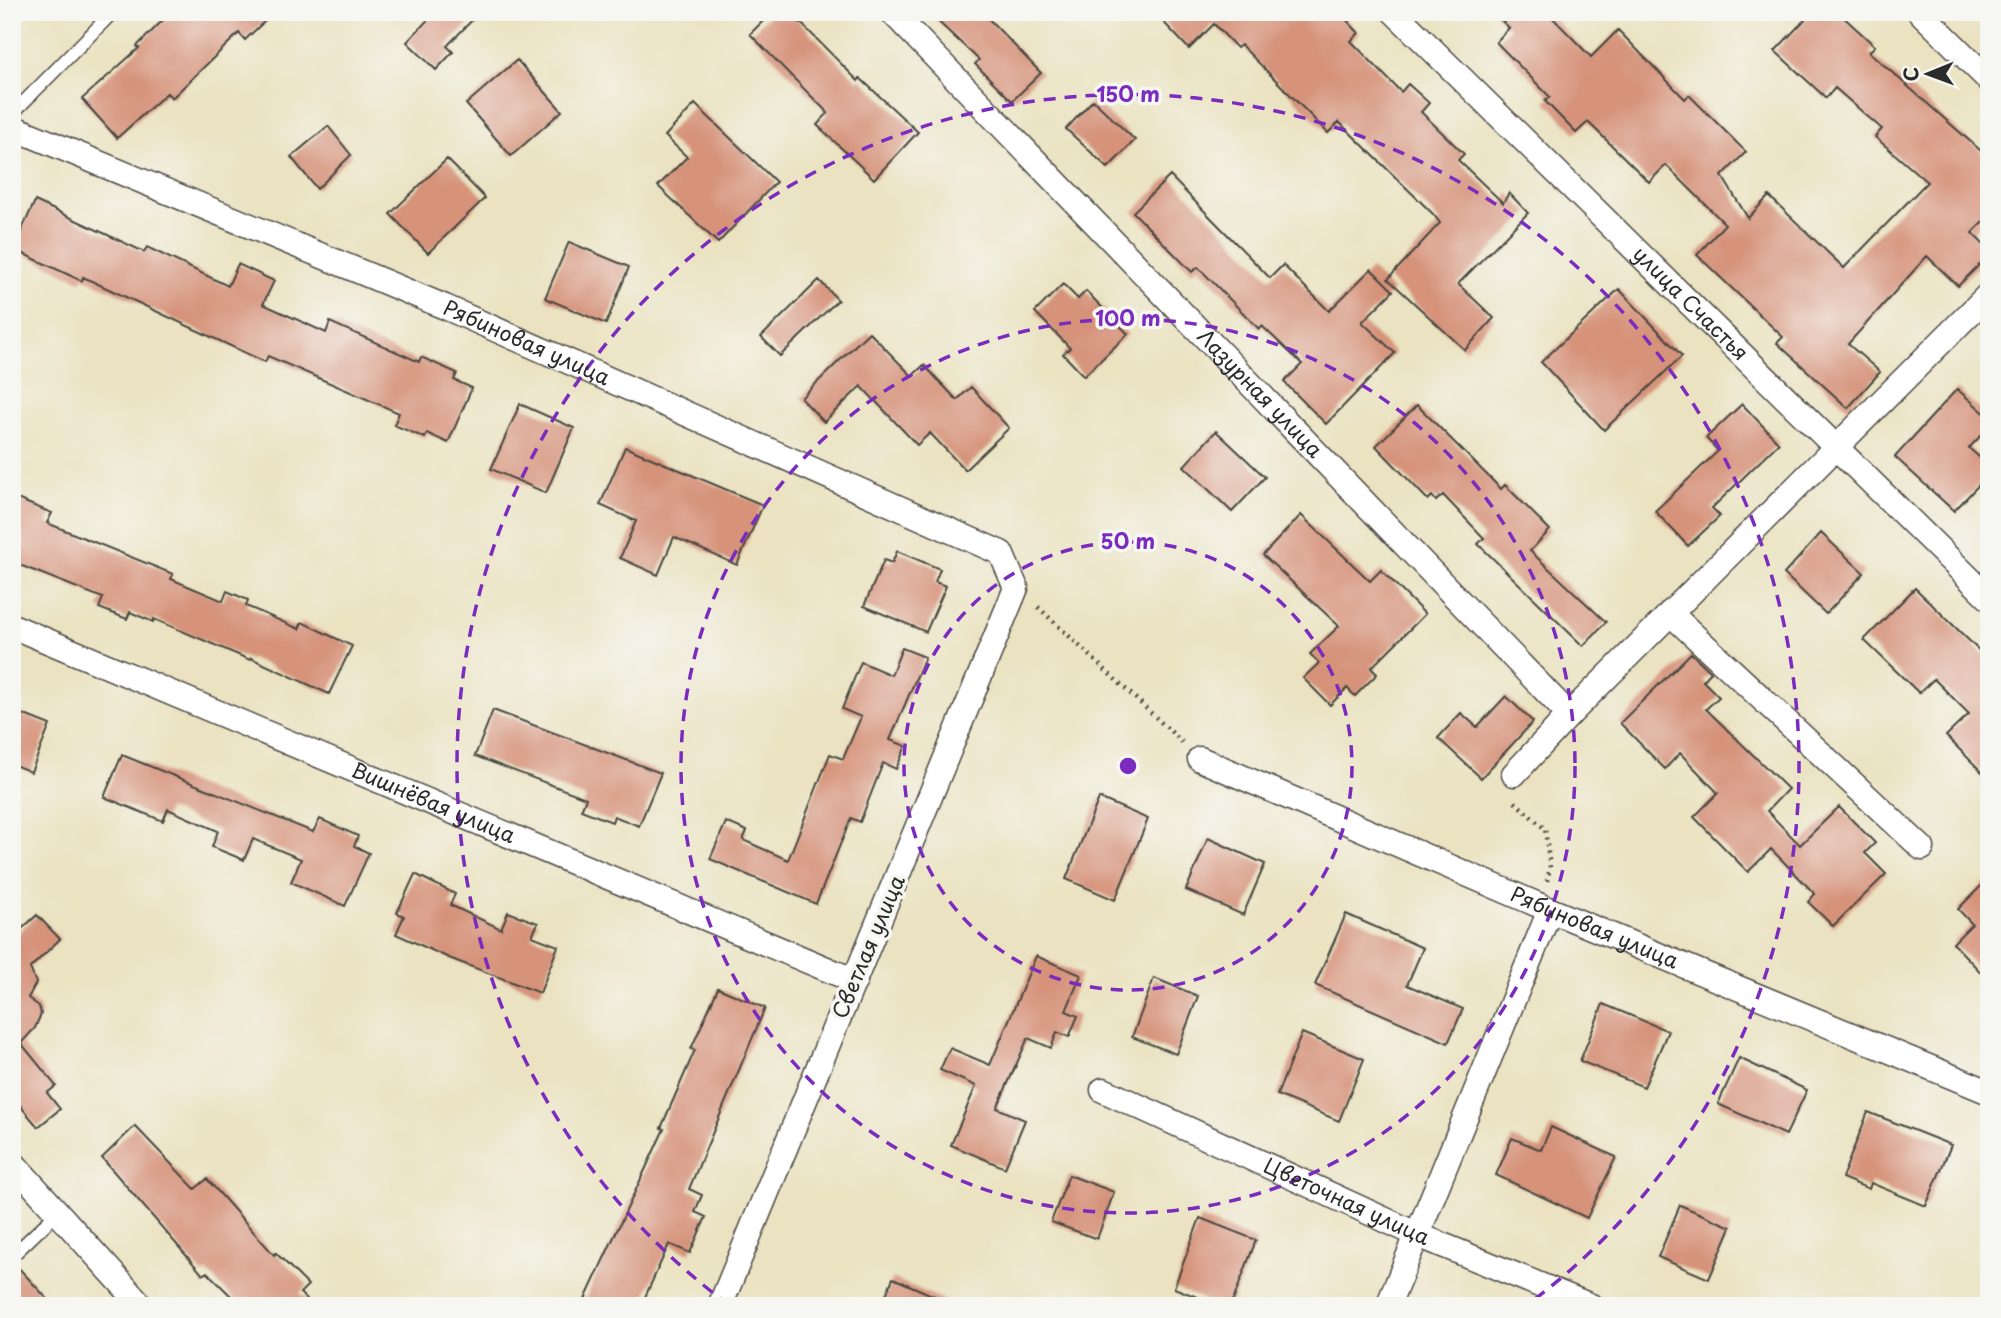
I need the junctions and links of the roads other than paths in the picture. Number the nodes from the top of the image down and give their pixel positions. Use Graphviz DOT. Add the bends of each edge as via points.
graph roads {
  1 [pos="113,12"];
  2 [pos="892,12"];
  3 [pos="1394,12"];
  4 [pos="1920,12"];
  5 [pos="1989,80"];
  6 [pos="12,114"];
  7 [pos="12,127"];
  8 [pos="1989,294"];
  9 [pos="1836,447"];
  10 [pos="1016,588"];
  11 [pos="1989,598"];
  12 [pos="1670,613"];
  13 [pos="12,626"];
  14 [pos="1569,715"];
  15 [pos="1200,759"];
  16 [pos="1513,786"];
  17 [pos="1922,848"];
  18 [pos="1546,909"];
  19 [pos="855,981"];
  20 [pos="1103,1090"];
  21 [pos="1989,1092"];
  22 [pos="12,1161"];
  23 [pos="58,1212"];
  24 [pos="1418,1235"];
  25 [pos="12,1256"];
  26 [pos="142,1306"];
  27 [pos="720,1306"];
  28 [pos="1388,1306"];
  29 [pos="1591,1306"];
  1 -- 6 [label="lane"];
  2 -- 14 [label="street, Лазурная улица"];
  3 -- 9 [label="street, улица Счастья"];
  4 -- 5 [label="street"];
  7 -- 10 [label="street, Рябиновая улица" via="445,307 1001,553"];
  8 -- 9 [label="street"];
  9 -- 11 [label="street, улица Счастья"];
  9 -- 12 [label="street"];
  10 -- 19 [label="street, Светлая улица"];
  12 -- 14 [label="street"];
  12 -- 17 [label="street"];
  13 -- 19 [label="street, Вишнёвая улица"];
  14 -- 16 [label="street"];
  15 -- 18 [label="street, Рябиновая улица"];
  18 -- 21 [label="street, Рябиновая улица"];
  18 -- 24 [label="street"];
  19 -- 27 [label="street, Светлая улица"];
  20 -- 24 [label="street, Цветочная улица"];
  22 -- 23 [label="street"];
  23 -- 25 [label="lane"];
  23 -- 26 [label="street"];
  24 -- 28 [label="street"];
  24 -- 29 [label="street, Цветочная улица"];
}
